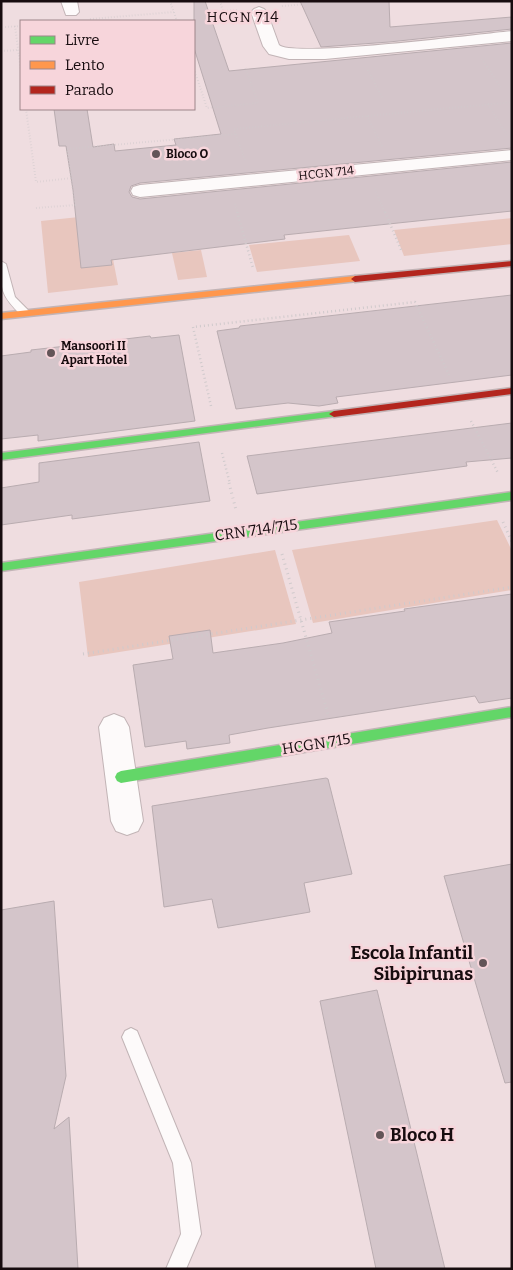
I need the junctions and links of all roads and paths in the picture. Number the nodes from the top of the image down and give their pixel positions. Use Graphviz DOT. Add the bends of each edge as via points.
graph roads {
  1 [pos="170,1"];
  2 [pos="174,12"];
  3 [pos="259,12"];
  4 [pos="90,20"];
  5 [pos="177,20"];
  6 [pos="15,26"];
  7 [pos="20,26"];
  8 [pos="5,27"];
  9 [pos="512,36"];
  10 [pos="18,50"];
  11 [pos="1,51"];
  12 [pos="478,53"];
  13 [pos="20,64"];
  14 [pos="365,65"];
  15 [pos="245,67"];
  16 [pos="195,72"];
  17 [pos="501,88"];
  18 [pos="383,99"];
  19 [pos="512,102"];
  20 [pos="488,104"];
  21 [pos="26,110"];
  22 [pos="367,116"];
  23 [pos="236,134"];
  24 [pos="512,142"];
  25 [pos="382,147"];
  26 [pos="512,155"];
  27 [pos="245,161"];
  28 [pos="72,178"];
  29 [pos="373,185"];
  30 [pos="140,191"];
  31 [pos="234,198"];
  32 [pos="36,208"];
  33 [pos="402,254"];
  34 [pos="512,263"];
  35 [pos="1,264"];
  36 [pos="253,270"];
  37 [pos="25,313"];
  38 [pos="1,316"];
  39 [pos="268,319"];
  40 [pos="512,391"];
  41 [pos="460,398"];
  42 [pos="1,457"];
  43 [pos="510,496"];
  44 [pos="500,517"];
  45 [pos="512,542"];
  46 [pos="280,548"];
  47 [pos="1,566"];
  48 [pos="512,587"];
  49 [pos="301,620"];
  50 [pos="83,654"];
  51 [pos="512,712"];
  52 [pos="331,722"];
  53 [pos="114,727"];
  54 [pos="121,777"];
  55 [pos="127,821"];
  56 [pos="130,1037"];
  57 [pos="176,1269"];
  1 -- 2 [label="path"];
  2 -- 4 [label="path"];
  2 -- 5 [label="path"];
  3 -- 9 [label="street" via="271,46 275,51 288,54 325,54"];
  6 -- 7 [label="path"];
  6 -- 8 [label="path"];
  6 -- 10 [label="path"];
  10 -- 11 [label="path"];
  10 -- 13 [label="path"];
  12 -- 17 [label="path"];
  14 -- 18 [label="path"];
  15 -- 16 [label="path" via="258,103 207,108"];
  19 -- 20 [label="path"];
  20 -- 22 [label="path"];
  20 -- 24 [label="path"];
  21 -- 28 [label="path" via="36,182"];
  22 -- 23 [label="path" via="234,129"];
  22 -- 25 [label="path"];
  23 -- 27 [label="path"];
  23 -- 28 [label="path" via="67,149"];
  26 -- 30 [label="street, HCGN 714"];
  28 -- 32 [label="path" via="76,205"];
  29 -- 33 [label="path"];
  31 -- 36 [label="path"];
  34 -- 37 [label="street"];
  35 -- 37 [label="lane" via="10,298"];
  37 -- 38 [label="street"];
  39 -- 41 [label="path" via="415,302"];
  40 -- 41 [label="street"];
  41 -- 42 [label="street"];
  41 -- 43 [label="path"];
  43 -- 47 [label="street, CRN 714/715"];
  44 -- 45 [label="path"];
  46 -- 49 [label="path"];
  48 -- 49 [label="path"];
  49 -- 50 [label="path"];
  49 -- 52 [label="path"];
  51 -- 54 [label="street, HCGN 715"];
  53 -- 54 [label="street"];
  54 -- 55 [label="street"];
  56 -- 57 [label="lane" via="182,1163 191,1234"];
}
